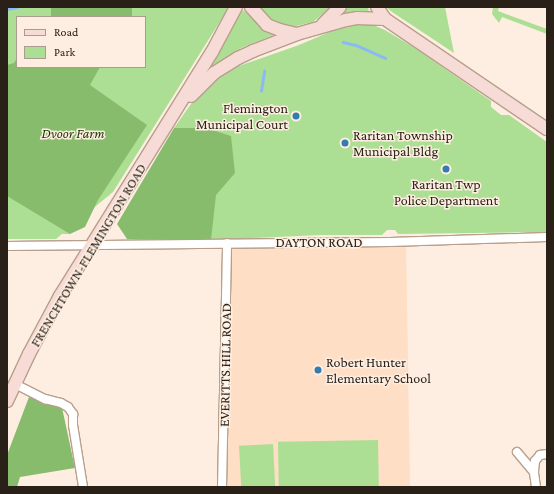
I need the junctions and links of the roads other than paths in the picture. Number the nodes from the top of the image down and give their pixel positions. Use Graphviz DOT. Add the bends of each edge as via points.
graph roads {
  1 [pos="236,7"];
  2 [pos="251,7"];
  3 [pos="340,7"];
  4 [pos="377,7"];
  5 [pos="385,19"];
  6 [pos="320,27"];
  7 [pos="297,34"];
  8 [pos="175,112"];
  9 [pos="547,129"];
  10 [pos="547,237"];
  11 [pos="227,243"];
  12 [pos="92,244"];
  13 [pos="7,246"];
  14 [pos="15,384"];
  15 [pos="7,401"];
  16 [pos="517,452"];
  17 [pos="547,454"];
  18 [pos="534,472"];
  19 [pos="83,487"];
  20 [pos="222,487"];
  21 [pos="536,487"];
  1 -- 8 [label="main road, FRENCHTOWN-FLEMINGTON ROAD"];
  2 -- 7 [label="main road" via="267,25"];
  3 -- 6 [label="main road"];
  4 -- 5 [label="main road"];
  5 -- 6 [label="main road, FRENCHTOWN-FLEMINGTON ROAD" via="352,18"];
  5 -- 9 [label="main road"];
  6 -- 7 [label="main road, FRENCHTOWN-FLEMINGTON ROAD"];
  7 -- 8 [label="main road, FRENCHTOWN-FLEMINGTON ROAD" via="231,62 205,81"];
  8 -- 12 [label="main road, FRENCHTOWN-FLEMINGTON ROAD"];
  10 -- 11 [label="street, DAYTON ROAD" via="390,242"];
  11 -- 12 [label="street, DAYTON ROAD"];
  11 -- 20 [label="street, EVERITTS HILL ROAD"];
  12 -- 13 [label="street, DAYTON ROAD"];
  12 -- 14 [label="main road, FRENCHTOWN-FLEMINGTON ROAD" via="49,316"];
  14 -- 15 [label="main road, FRENCHTOWN-FLEMINGTON ROAD"];
  14 -- 19 [label="street" via="45,399 61,403 73,414"];
  16 -- 18 [label="street"];
  17 -- 18 [label="street" via="540,455 535,461"];
  18 -- 21 [label="street"];
}
